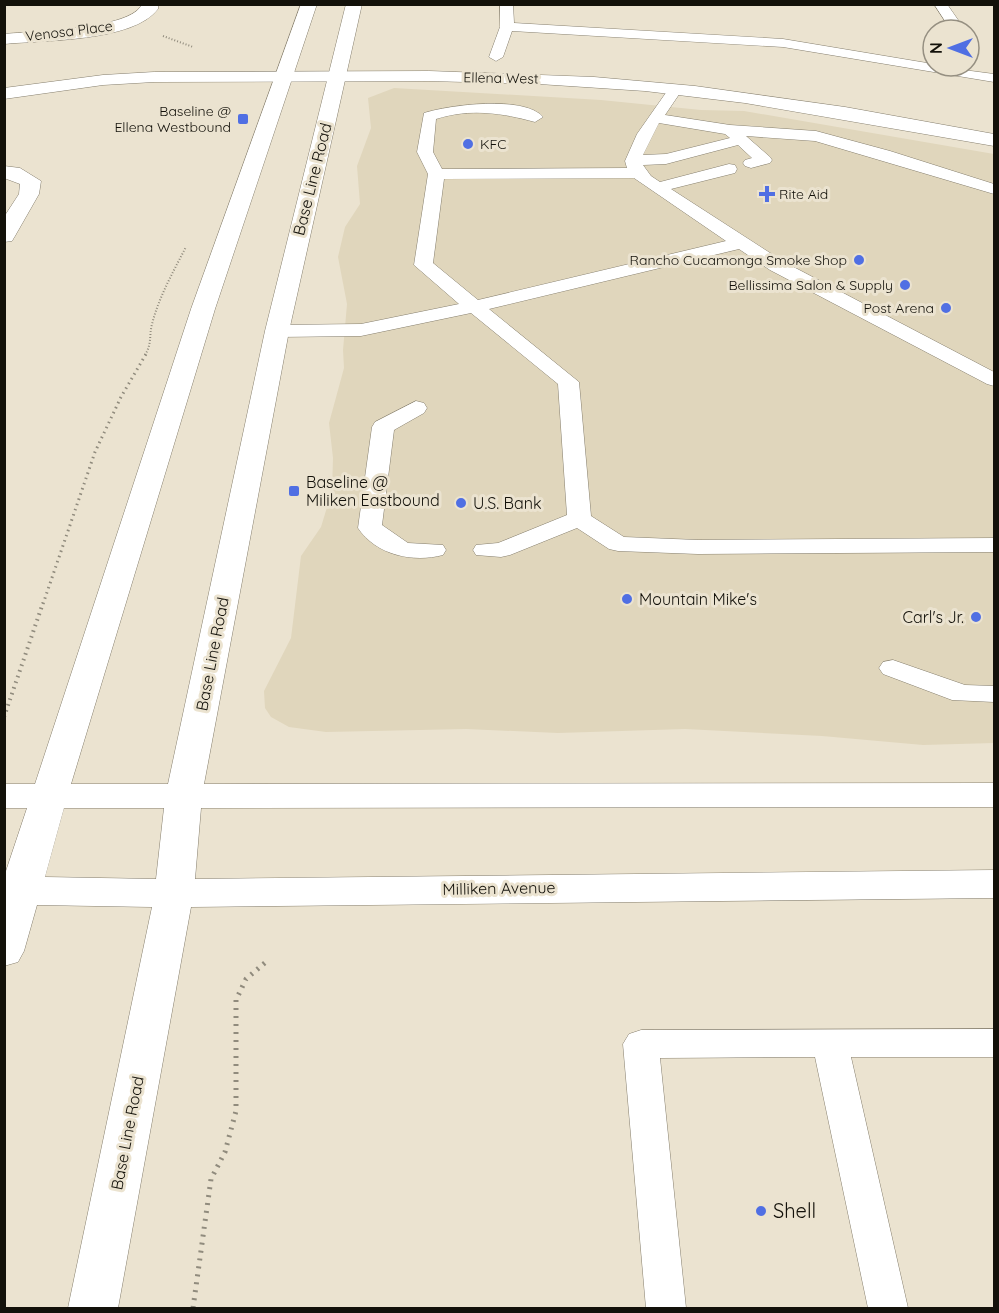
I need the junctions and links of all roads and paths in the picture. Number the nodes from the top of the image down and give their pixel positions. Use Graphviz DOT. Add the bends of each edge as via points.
graph roads {
  1 [pos="150,4"];
  2 [pos="309,4"];
  3 [pos="354,4"];
  4 [pos="506,4"];
  5 [pos="940,4"];
  6 [pos="950,18"];
  7 [pos="507,27"];
  8 [pos="159,34"];
  9 [pos="4,39"];
  10 [pos="203,50"];
  11 [pos="496,57"];
  12 [pos="921,65"];
  13 [pos="338,76"];
  14 [pos="285,77"];
  15 [pos="675,90"];
  16 [pos="4,94"];
  17 [pos="840,111"];
  18 [pos="535,117"];
  19 [pos="656,118"];
  20 [pos="735,135"];
  21 [pos="816,136"];
  22 [pos="994,140"];
  23 [pos="751,163"];
  24 [pos="635,167"];
  25 [pos="729,169"];
  26 [pos="9,172"];
  27 [pos="436,174"];
  28 [pos="657,188"];
  29 [pos="994,189"];
  30 [pos="4,236"];
  31 [pos="191,239"];
  32 [pos="741,243"];
  33 [pos="477,306"];
  34 [pos="277,331"];
  35 [pos="994,380"];
  36 [pos="416,408"];
  37 [pos="579,519"];
  38 [pos="994,545"];
  39 [pos="434,550"];
  40 [pos="486,550"];
  41 [pos="893,668"];
  42 [pos="994,694"];
  43 [pos="4,717"];
  44 [pos="184,795"];
  45 [pos="994,795"];
  46 [pos="4,796"];
  47 [pos="50,796"];
  48 [pos="993,889"];
  49 [pos="13,891"];
  50 [pos="174,893"];
  51 [pos="4,951"];
  52 [pos="267,962"];
  53 [pos="830,1043"];
  54 [pos="994,1043"];
  55 [pos="93,1308"];
  56 [pos="193,1308"];
  57 [pos="666,1308"];
  58 [pos="888,1308"];
  1 -- 9 [label="main road, Venosa Place" via="150,9 134,21 100,30"];
  2 -- 14 [label="main road"];
  3 -- 13 [label="main road, Base Line Road"];
  4 -- 7 [label="lane"];
  5 -- 6 [label="lane"];
  7 -- 11 [label="lane"];
  7 -- 12 [label="lane" via="783,43"];
  8 -- 10 [label="path"];
  13 -- 14 [label="main road, Ellena West"];
  13 -- 15 [label="main road, Ellena West" via="528,78"];
  13 -- 34 [label="main road, Base Line Road"];
  14 -- 16 [label="main road, Ellena West" via="113,79"];
  14 -- 47 [label="main road" via="203,309"];
  15 -- 17 [label="main road, Ellena West"];
  15 -- 19 [label="lane"];
  17 -- 21 [label="lane"];
  17 -- 22 [label="main road, Ellena West"];
  18 -- 27 [label="lane" via="511,109 448,109 429,116 425,152"];
  19 -- 20 [label="lane"];
  19 -- 24 [label="lane" via="638,146"];
  20 -- 21 [label="lane"];
  20 -- 23 [label="lane" via="764,160"];
  20 -- 24 [label="lane"];
  21 -- 29 [label="lane"];
  24 -- 27 [label="lane"];
  24 -- 28 [label="lane"];
  25 -- 28 [label="lane"];
  26 -- 30 [label="main road" via="31,181 29,194"];
  27 -- 33 [label="lane" via="423,265"];
  28 -- 32 [label="lane"];
  31 -- 43 [label="path" via="166,284 151,326 151,345 94,452"];
  32 -- 33 [label="lane"];
  32 -- 35 [label="lane" via="777,266"];
  33 -- 34 [label="lane" via="361,330"];
  33 -- 37 [label="lane" via="568,382"];
  34 -- 44 [label="main road, Base Line Road"];
  36 -- 39 [label="lane" via="383,427 370,528 402,550"];
  37 -- 38 [label="lane" via="618,544"];
  37 -- 40 [label="lane" via="501,550"];
  41 -- 42 [label="lane" via="962,694"];
  44 -- 45 [label="main road"];
  44 -- 47 [label="main road"];
  44 -- 50 [label="main road, Base Line Road"];
  46 -- 47 [label="main road"];
  47 -- 49 [label="main road"];
  48 -- 50 [label="main road, Milliken Avenue"];
  49 -- 50 [label="main road, Milliken Avenue"];
  49 -- 51 [label="main road"];
  50 -- 55 [label="main road, Base Line Road"];
  52 -- 56 [label="path" via="246,979 236,1000 236,1111 225,1152 212,1179"];
  53 -- 54 [label="lane"];
  53 -- 57 [label="lane" via="641,1044"];
  53 -- 58 [label="lane"];
}
